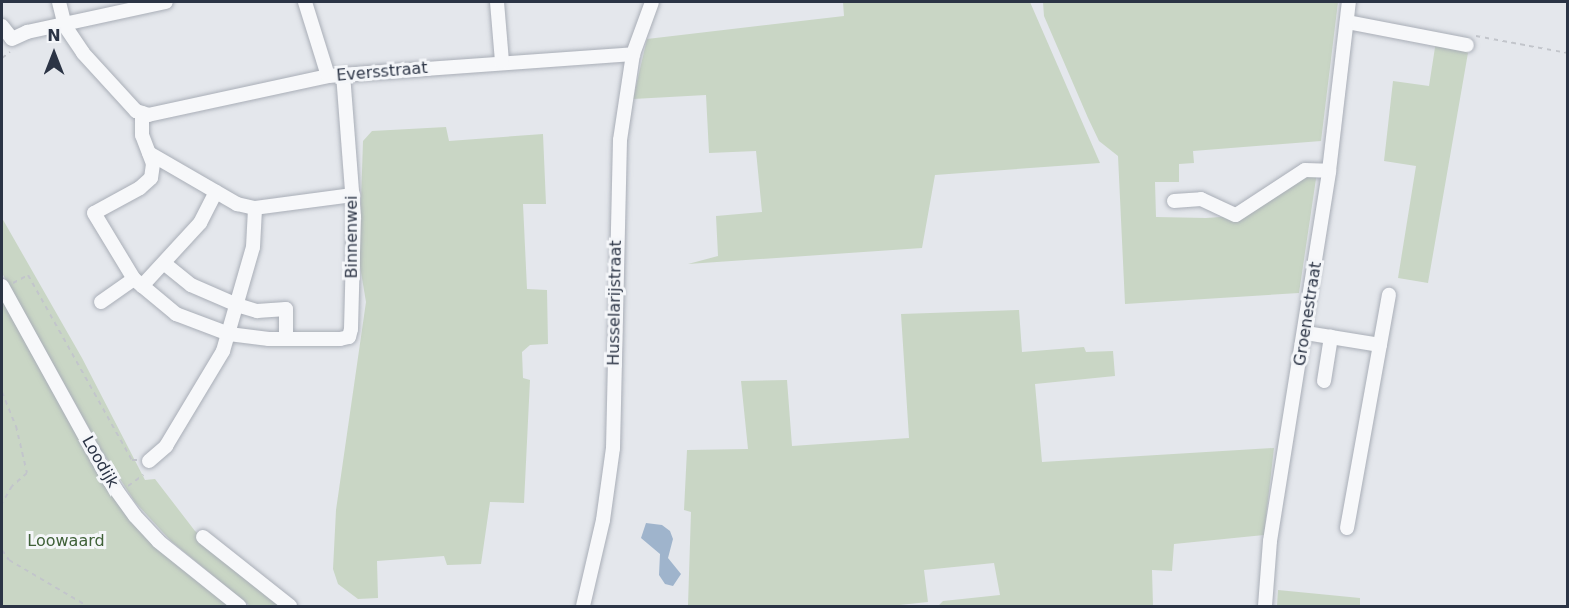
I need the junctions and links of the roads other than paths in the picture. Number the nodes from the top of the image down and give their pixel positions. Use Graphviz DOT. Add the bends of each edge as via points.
graph roads {
  1 [pos="59,2"];
  2 [pos="166,2"];
  3 [pos="305,2"];
  4 [pos="496,2"];
  5 [pos="651,2"];
  6 [pos="1349,2"];
  7 [pos="1347,22"];
  8 [pos="2,26"];
  9 [pos="65,26"];
  10 [pos="1467,45"];
  11 [pos="633,54"];
  12 [pos="502,62"];
  13 [pos="335,75"];
  14 [pos="139,112"];
  15 [pos="149,153"];
  16 [pos="1329,171"];
  17 [pos="353,195"];
  18 [pos="212,199"];
  19 [pos="1174,201"];
  20 [pos="255,214"];
  21 [pos="165,264"];
  22 [pos="138,283"];
  23 [pos="2,287"];
  24 [pos="1389,295"];
  25 [pos="101,302"];
  26 [pos="237,305"];
  27 [pos="1306,333"];
  28 [pos="229,334"];
  29 [pos="1330,337"];
  30 [pos="286,339"];
  31 [pos="1380,345"];
  32 [pos="1324,381"];
  33 [pos="149,461"];
  34 [pos="1347,528"];
  35 [pos="203,537"];
  36 [pos="238,606"];
  37 [pos="290,606"];
  38 [pos="583,606"];
  39 [pos="1265,606"];
  1 -- 9 [label="street"];
  2 -- 9 [label="street"];
  3 -- 13 [label="street, Binnenwei"];
  4 -- 12 [label="street"];
  5 -- 11 [label="street, Husselarijstraat"];
  6 -- 7 [label="street, Groenestraat"];
  7 -- 10 [label="street"];
  7 -- 16 [label="street, Groenestraat"];
  8 -- 9 [label="street" via="12,39 27,32"];
  9 -- 14 [label="street" via="83,53"];
  11 -- 12 [label="street, Eversstraat"];
  11 -- 38 [label="street, Husselarijstraat" via="616,187 613,448 603,520"];
  12 -- 13 [label="street, Eversstraat"];
  13 -- 14 [label="street, Eversstraat" via="148,115"];
  13 -- 17 [label="street, Binnenwei"];
  14 -- 15 [label="street, Binnenwei"];
  15 -- 18 [label="street"];
  15 -- 22 [label="street, Binnenwei" via="153,164 151,178 94,213"];
  16 -- 19 [label="street" via="1305,170 1236,215 1201,199"];
  16 -- 27 [label="street, Groenestraat"];
  17 -- 20 [label="street"];
  17 -- 30 [label="street, Binnenwei" via="349,337"];
  18 -- 20 [label="street" via="237,204"];
  18 -- 21 [label="street" via="200,223"];
  20 -- 26 [label="street"];
  21 -- 22 [label="street"];
  21 -- 26 [label="street" via="191,285"];
  22 -- 25 [label="street"];
  22 -- 28 [label="street, Binnenwei" via="176,314"];
  23 -- 36 [label="street, Loodijk" via="118,492 158,541"];
  24 -- 31 [label="street"];
  26 -- 28 [label="street"];
  26 -- 30 [label="street" via="257,311 286,309"];
  27 -- 29 [label="street"];
  27 -- 39 [label="street, Groenestraat" via="1270,541"];
  28 -- 30 [label="street, Binnenwei"];
  28 -- 33 [label="street" via="223,351 166,446"];
  29 -- 31 [label="street"];
  29 -- 32 [label="street"];
  31 -- 34 [label="street"];
  35 -- 37 [label="street"];
}
